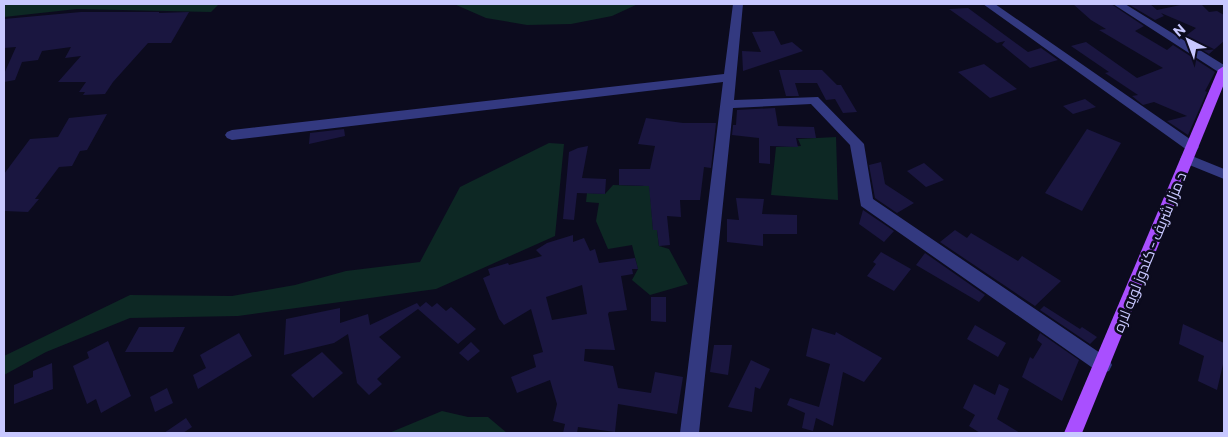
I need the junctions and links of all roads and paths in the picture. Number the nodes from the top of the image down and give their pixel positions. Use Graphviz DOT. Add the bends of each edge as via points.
graph roads {
  1 [pos="738,4"];
  2 [pos="988,4"];
  3 [pos="1118,4"];
  4 [pos="1224,70"];
  5 [pos="730,77"];
  6 [pos="727,104"];
  7 [pos="232,135"];
  8 [pos="1190,153"];
  9 [pos="1224,174"];
  10 [pos="1103,365"];
  11 [pos="690,433"];
  12 [pos="1074,433"];
  1 -- 5 [label="street"];
  2 -- 8 [label="street"];
  3 -- 4 [label="street"];
  4 -- 8 [label="main road, د مزار شریف - کندوز لویه لاره"];
  5 -- 6 [label="street"];
  5 -- 7 [label="street"];
  6 -- 10 [label="street" via="814,100 857,144 866,202"];
  6 -- 11 [label="street"];
  8 -- 9 [label="street"];
  8 -- 10 [label="main road, د مزار شریف - کندوز لویه لاره"];
  10 -- 12 [label="main road, د مزار شریف - کندوز لویه لاره"];
}
